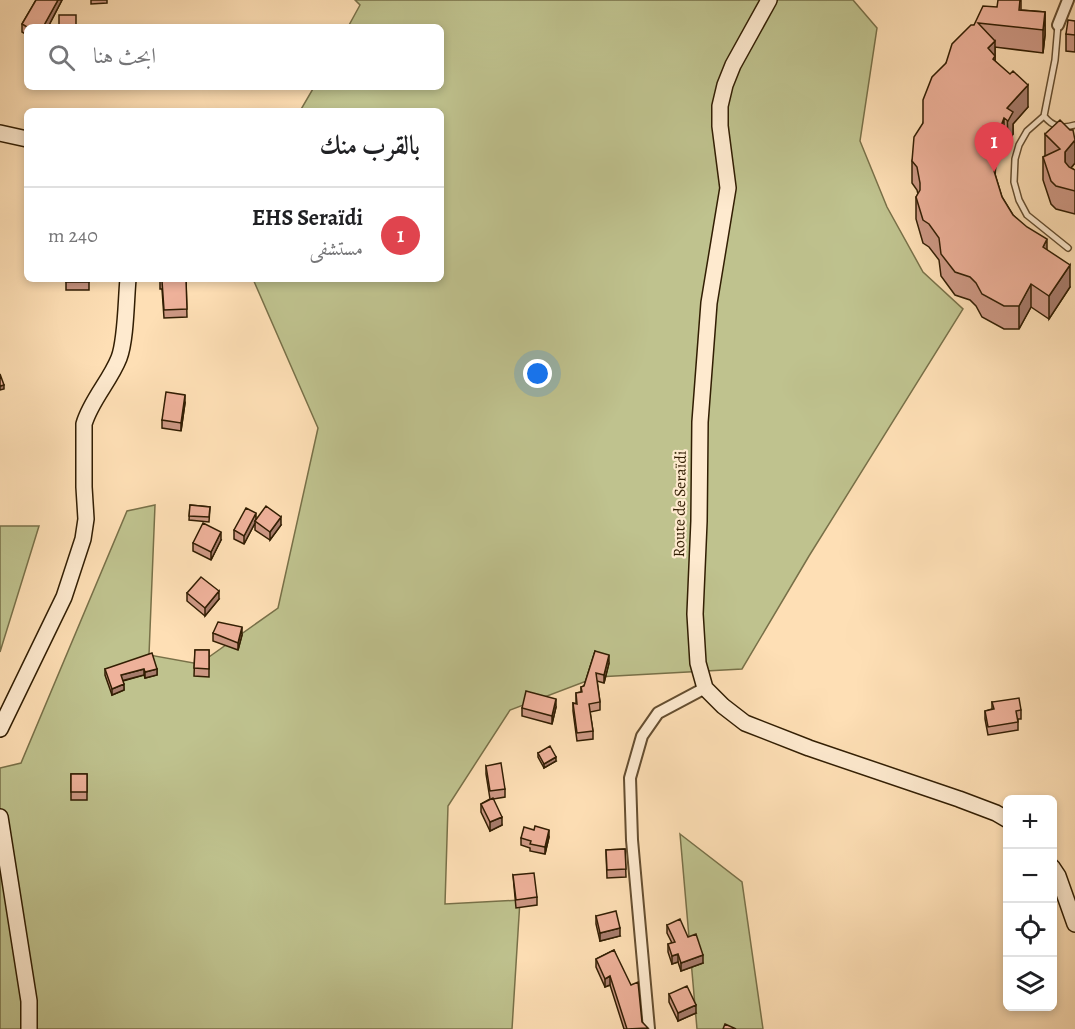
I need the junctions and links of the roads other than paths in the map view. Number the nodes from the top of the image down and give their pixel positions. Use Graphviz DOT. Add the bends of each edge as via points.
graph roads {
  1 [pos="770,0"];
  2 [pos="1068,0"];
  3 [pos="1058,26"];
  4 [pos="1044,116"];
  5 [pos="1075,125"];
  6 [pos="0,134"];
  7 [pos="24,138"];
  8 [pos="1068,248"];
  9 [pos="128,282"];
  10 [pos="705,688"];
  11 [pos="0,729"];
  12 [pos="0,817"];
  13 [pos="1003,817"];
  14 [pos="1057,874"];
  15 [pos="1075,924"];
  16 [pos="29,1029"];
  17 [pos="649,1029"];
  1 -- 10 [label="main road, Route de Seraïdi" via="733,65 720,106 728,188 709,303 700,422 695,614 698,663"];
  2 -- 3 [label="street"];
  3 -- 4 [label="lane"];
  4 -- 5 [label="lane" via="1056,126"];
  4 -- 8 [label="lane" via="1019,144 1014,182 1027,215"];
  6 -- 7 [label="main road"];
  9 -- 11 [label="main road" via="122,350 84,424 83,539 64,597"];
  10 -- 13 [label="main road" via="745,723"];
  10 -- 17 [label="street" via="658,713 642,736 630,778"];
  12 -- 16 [label="main road" via="29,1001"];
  14 -- 15 [label="main road"];
}
